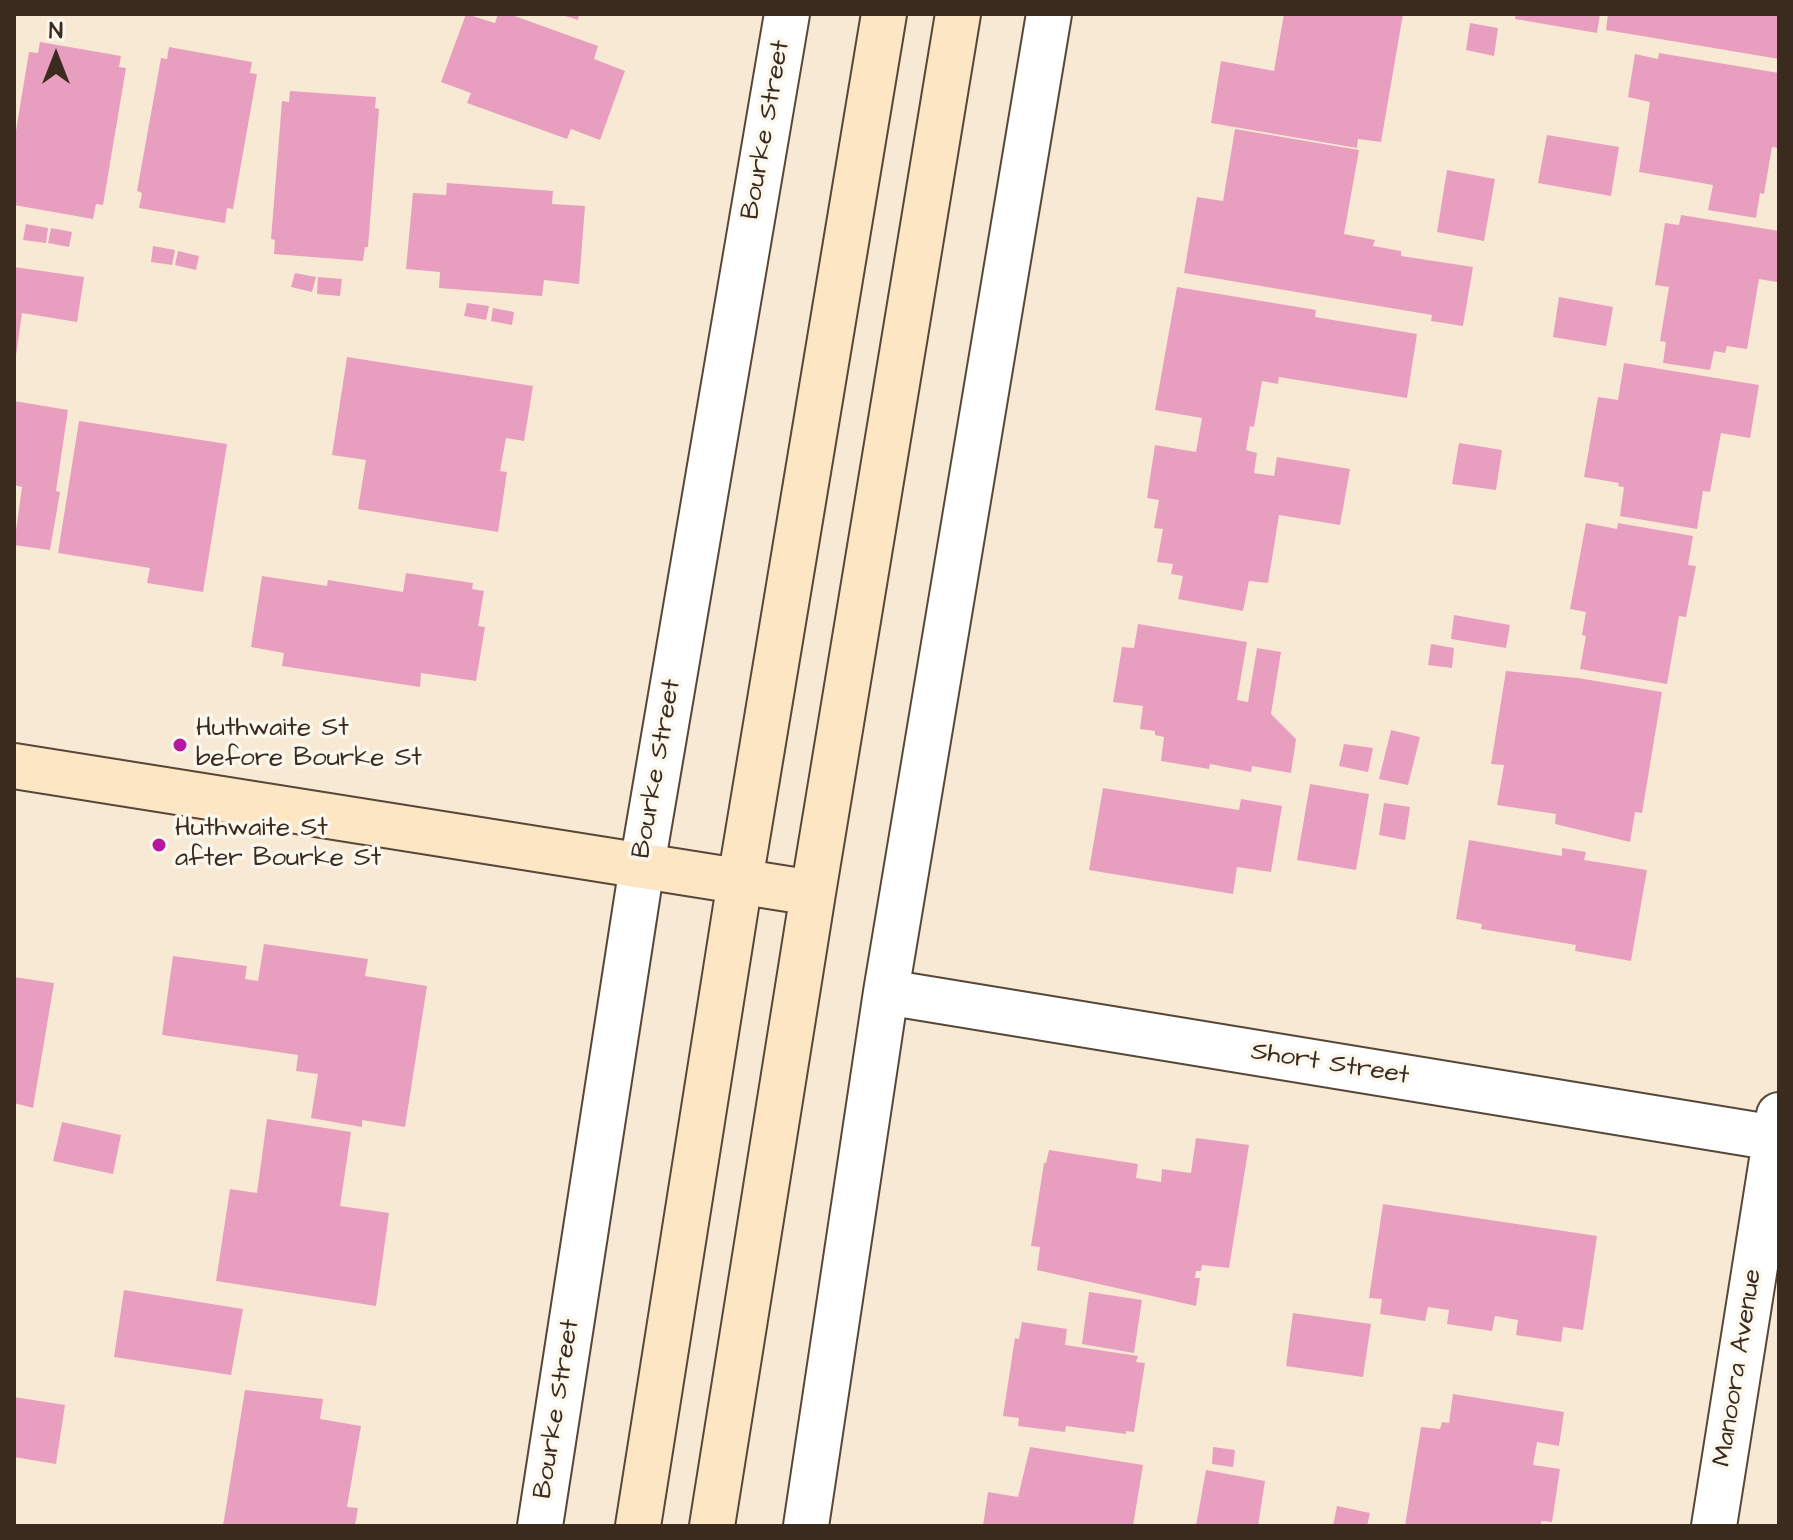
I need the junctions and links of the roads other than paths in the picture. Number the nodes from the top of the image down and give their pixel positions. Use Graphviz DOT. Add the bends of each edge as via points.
graph roads {
  1 [pos="787,14"];
  2 [pos="884,14"];
  3 [pos="958,14"];
  4 [pos="1049,14"];
  5 [pos="14,766"];
  6 [pos="642,866"];
  7 [pos="740,881"];
  8 [pos="813,893"];
  9 [pos="886,992"];
  10 [pos="1777,1126"];
  11 [pos="540,1526"];
  12 [pos="638,1526"];
  13 [pos="712,1526"];
  14 [pos="806,1526"];
  15 [pos="1714,1526"];
  1 -- 6 [label="street, Bourke Street"];
  2 -- 7 [label="main road"];
  3 -- 8 [label="main road"];
  4 -- 9 [label="street"];
  5 -- 6 [label="main road"];
  6 -- 7 [label="main road"];
  6 -- 11 [label="street, Bourke Street"];
  7 -- 8 [label="main road"];
  7 -- 12 [label="main road"];
  8 -- 13 [label="main road"];
  9 -- 10 [label="street, Short Street"];
  9 -- 14 [label="street"];
  10 -- 15 [label="street, Manoora Avenue"];
}
